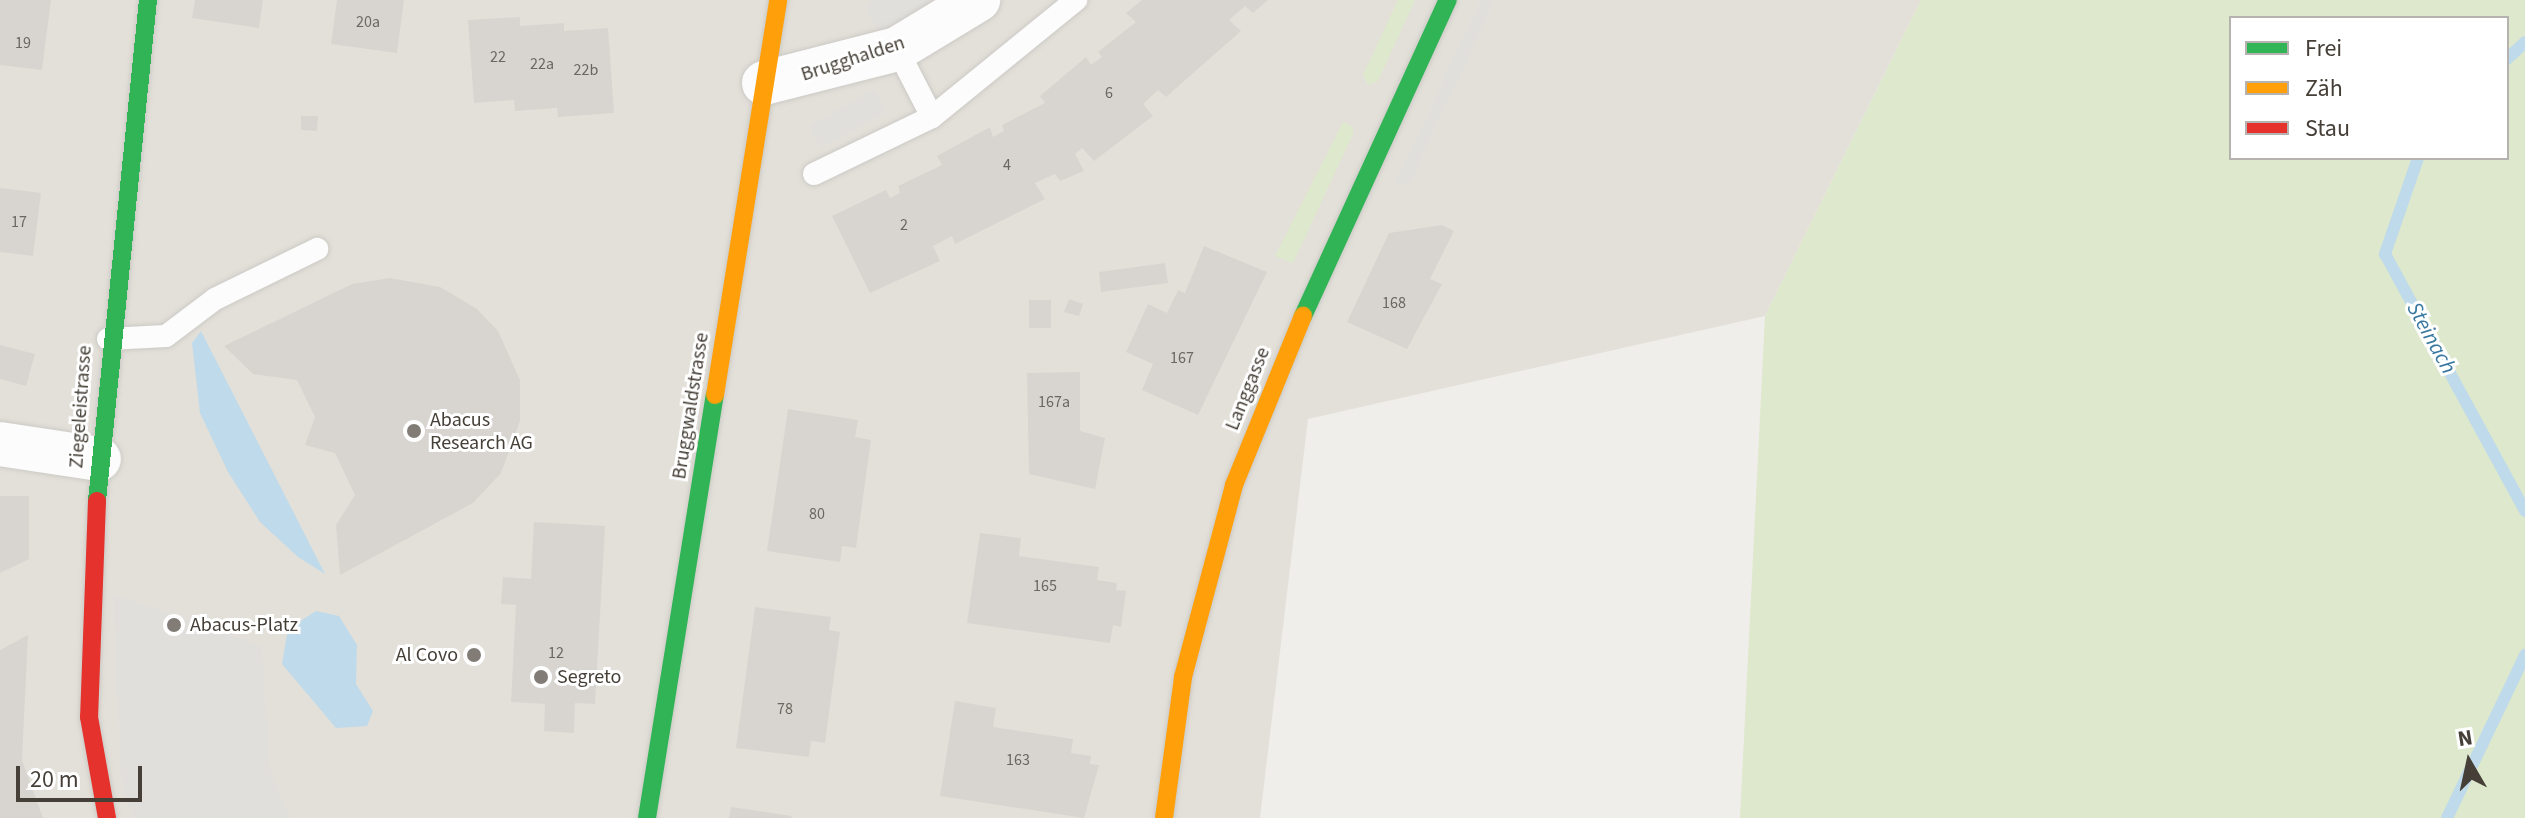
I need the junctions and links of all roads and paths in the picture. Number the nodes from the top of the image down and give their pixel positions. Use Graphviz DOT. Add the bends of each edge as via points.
graph roads {
  1 [pos="148,0"];
  2 [pos="778,0"];
  3 [pos="978,0"];
  4 [pos="1076,0"];
  5 [pos="1448,0"];
  6 [pos="897,49"];
  7 [pos="764,83"];
  8 [pos="932,117"];
  9 [pos="814,174"];
  10 [pos="317,249"];
  11 [pos="108,339"];
  12 [pos="0,444"];
  13 [pos="99,459"];
  14 [pos="107,818"];
  15 [pos="647,818"];
  16 [pos="1164,818"];
  1 -- 11 [label="street, Ziegeleistrasse"];
  2 -- 7 [label="street, Bruggwaldstrasse"];
  3 -- 6 [label="street, Brugghalden"];
  4 -- 8 [label="lane"];
  5 -- 16 [label="street, Langgasse" via="1279,368 1234,485 1183,677"];
  6 -- 7 [label="street, Brugghalden"];
  6 -- 8 [label="lane"];
  7 -- 15 [label="street, Bruggwaldstrasse"];
  8 -- 9 [label="lane"];
  10 -- 11 [label="lane" via="215,299 166,336"];
  11 -- 13 [label="street, Ziegeleistrasse"];
  12 -- 13 [label="street"];
  13 -- 14 [label="street, Ziegeleistrasse" via="89,717"];
}
